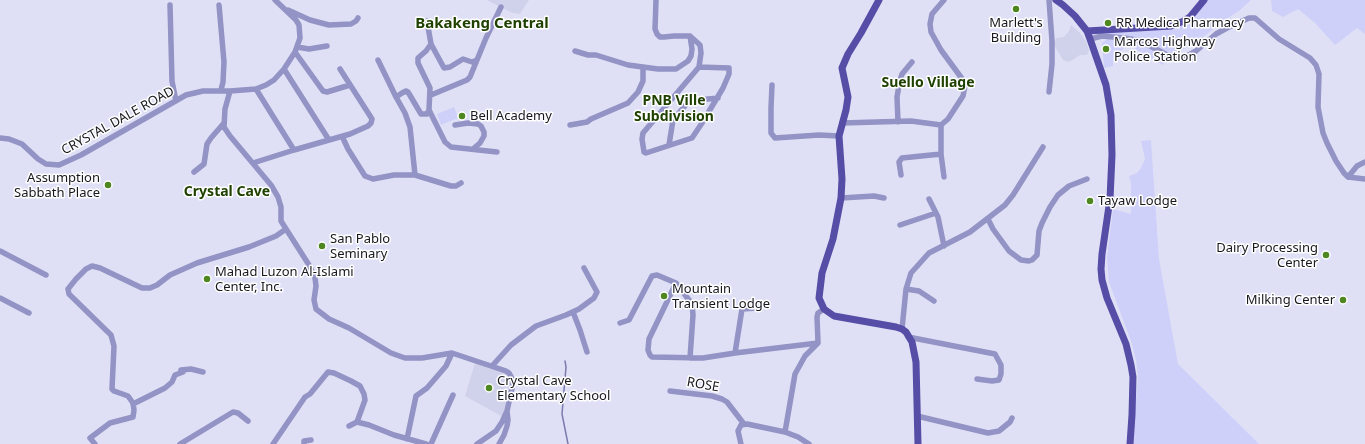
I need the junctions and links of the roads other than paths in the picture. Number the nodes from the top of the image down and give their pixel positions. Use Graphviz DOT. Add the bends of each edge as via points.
graph roads {
  1 [pos="275,0"];
  2 [pos="656,0"];
  3 [pos="879,0"];
  4 [pos="944,0"];
  5 [pos="1049,0"];
  6 [pos="1056,0"];
  7 [pos="1204,0"];
  8 [pos="170,5"];
  9 [pos="219,6"];
  10 [pos="501,7"];
  11 [pos="284,8"];
  12 [pos="358,18"];
  13 [pos="428,21"];
  14 [pos="1087,31"];
  15 [pos="690,36"];
  16 [pos="1090,39"];
  17 [pos="431,44"];
  18 [pos="327,46"];
  19 [pos="296,50"];
  20 [pos="575,51"];
  21 [pos="378,60"];
  22 [pos="477,60"];
  23 [pos="912,62"];
  24 [pos="643,67"];
  25 [pos="699,67"];
  26 [pos="340,68"];
  27 [pos="284,69"];
  28 [pos="350,85"];
  29 [pos="772,85"];
  30 [pos="256,89"];
  31 [pos="221,90"];
  32 [pos="230,91"];
  33 [pos="1049,92"];
  34 [pos="431,95"];
  35 [pos="396,97"];
  36 [pos="718,98"];
  37 [pos="176,101"];
  38 [pos="429,110"];
  39 [pos="898,122"];
  40 [pos="224,123"];
  41 [pos="842,123"];
  42 [pos="570,125"];
  43 [pos="941,125"];
  44 [pos="455,126"];
  45 [pos="342,136"];
  46 [pos="839,136"];
  47 [pos="0,138"];
  48 [pos="329,140"];
  49 [pos="669,145"];
  50 [pos="1043,147"];
  51 [pos="473,149"];
  52 [pos="294,150"];
  53 [pos="497,152"];
  54 [pos="941,154"];
  55 [pos="1365,162"];
  56 [pos="253,163"];
  57 [pos="194,172"];
  58 [pos="415,174"];
  59 [pos="901,175"];
  60 [pos="944,177"];
  61 [pos="1348,177"];
  62 [pos="1087,179"];
  63 [pos="1365,179"];
  64 [pos="461,183"];
  65 [pos="841,198"];
  66 [pos="884,198"];
  67 [pos="929,199"];
  68 [pos="936,213"];
  69 [pos="988,219"];
  70 [pos="900,225"];
  71 [pos="286,229"];
  72 [pos="944,246"];
  73 [pos="0,251"];
  74 [pos="584,268"];
  75 [pos="46,275"];
  76 [pos="676,284"];
  77 [pos="906,289"];
  78 [pos="0,298"];
  79 [pos="934,300"];
  80 [pos="757,308"];
  81 [pos="824,309"];
  82 [pos="573,312"];
  83 [pos="28,314"];
  84 [pos="620,324"];
  85 [pos="902,329"];
  86 [pos="908,337"];
  87 [pos="818,343"];
  88 [pos="587,352"];
  89 [pos="452,353"];
  90 [pos="735,353"];
  91 [pos="690,358"];
  92 [pos="492,366"];
  93 [pos="202,372"];
  94 [pos="976,378"];
  95 [pos="670,391"];
  96 [pos="453,395"];
  97 [pos="133,404"];
  98 [pos="507,411"];
  99 [pos="916,416"];
  100 [pos="1012,418"];
  101 [pos="248,421"];
  102 [pos="357,422"];
  103 [pos="744,424"];
  104 [pos="349,426"];
  105 [pos="785,432"];
  106 [pos="407,439"];
  107 [pos="311,440"];
  108 [pos="95,444"];
  109 [pos="180,444"];
  110 [pos="273,444"];
  111 [pos="304,444"];
  112 [pos="426,444"];
  113 [pos="431,444"];
  114 [pos="477,444"];
  115 [pos="499,444"];
  116 [pos="741,444"];
  117 [pos="809,444"];
  118 [pos="918,444"];
  119 [pos="1130,444"];
  1 -- 11 [label="street"];
  2 -- 15 [label="street" via="657,34 660,37"];
  3 -- 41 [label="main road" via="843,62 842,73 848,97"];
  4 -- 43 [label="street" via="932,14 931,32 965,86 963,96 948,120"];
  5 -- 33 [label="street" via="1052,64"];
  6 -- 14 [label="main road"];
  7 -- 14 [label="main road" via="1190,17 1171,26"];
  8 -- 37 [label="street" via="172,81"];
  9 -- 31 [label="street" via="224,62"];
  10 -- 22 [label="street"];
  11 -- 12 [label="street" via="310,20 329,25 351,24"];
  11 -- 19 [label="street" via="299,25 300,38"];
  13 -- 17 [label="street"];
  14 -- 16 [label="main road"];
  15 -- 24 [label="street" via="691,56 680,68"];
  15 -- 25 [label="street" via="700,45"];
  16 -- 61 [label="street" via="1102,36 1141,41 1167,55 1181,57 1192,54 1227,28 1249,18 1255,18 1316,65 1319,74 1318,107 1324,133 1334,157"];
  16 -- 119 [label="main road" via="1106,85 1111,115 1112,154 1102,254 1102,280 1132,364"];
  17 -- 22 [label="street" via="444,68 463,59 473,62"];
  17 -- 34 [label="street" via="417,60"];
  18 -- 19 [label="street"];
  19 -- 27 [label="street"];
  19 -- 28 [label="street" via="323,91"];
  20 -- 24 [label="street"];
  21 -- 35 [label="street"];
  22 -- 34 [label="street" via="467,80"];
  23 -- 39 [label="street" via="900,80 897,97"];
  24 -- 42 [label="street" via="643,81 638,92 628,103 587,122"];
  25 -- 36 [label="street" via="729,68 729,74"];
  25 -- 49 [label="street" via="643,133 646,153"];
  26 -- 28 [label="street"];
  27 -- 30 [label="street" via="274,80"];
  27 -- 48 [label="street"];
  28 -- 45 [label="street" via="372,121 368,126"];
  29 -- 46 [label="street" via="772,133 775,138"];
  30 -- 32 [label="street, CRYSTAL DALE ROAD"];
  30 -- 52 [label="street"];
  31 -- 32 [label="street, CRYSTAL DALE ROAD"];
  31 -- 37 [label="street, CRYSTAL DALE ROAD" via="194,92"];
  32 -- 40 [label="street"];
  34 -- 38 [label="street"];
  35 -- 38 [label="street" via="406,91 421,114 427,114"];
  35 -- 58 [label="street" via="410,127"];
  36 -- 49 [label="street" via="692,138"];
  36 -- 49 [label="street" via="689,101 673,120"];
  37 -- 47 [label="street, CRYSTAL DALE ROAD" via="59,165 46,164 22,144"];
  38 -- 51 [label="street" via="448,146"];
  39 -- 41 [label="street"];
  39 -- 43 [label="street"];
  40 -- 56 [label="street" via="230,136"];
  40 -- 57 [label="street" via="206,144 204,164"];
  41 -- 46 [label="main road"];
  43 -- 54 [label="street"];
  44 -- 51 [label="street" via="474,123 483,128 484,136"];
  45 -- 48 [label="street"];
  45 -- 58 [label="street" via="364,176 373,179"];
  46 -- 65 [label="main road"];
  48 -- 52 [label="street"];
  50 -- 69 [label="street" via="1005,204"];
  51 -- 53 [label="street"];
  52 -- 56 [label="street"];
  54 -- 59 [label="street" via="901,159"];
  54 -- 60 [label="street"];
  55 -- 61 [label="street" via="1357,166"];
  56 -- 71 [label="street" via="278,197 281,221"];
  58 -- 64 [label="street" via="451,186"];
  61 -- 63 [label="street"];
  62 -- 69 [label="street" via="1069,186 1050,207 1039,231 1037,255 1032,260 1021,260 1009,251"];
  65 -- 66 [label="street"];
  65 -- 81 [label="main road" via="833,239 820,283 819,298"];
  67 -- 68 [label="street"];
  68 -- 70 [label="street"];
  68 -- 72 [label="street"];
  69 -- 72 [label="street"];
  71 -- 89 [label="street" via="312,270 316,286 314,305 320,313 391,353 405,358"];
  71 -- 97 [label="street" via="249,247 197,263 170,275 150,288 142,288 92,266 76,278 68,289 69,294 111,335 114,346 112,389 128,396"];
  72 -- 77 [label="street" via="929,252 911,273"];
  73 -- 75 [label="street"];
  74 -- 82 [label="street" via="597,294"];
  76 -- 84 [label="street" via="657,275 652,276 629,320"];
  76 -- 91 [label="street" via="692,304"];
  76 -- 91 [label="street" via="649,339 648,350 652,356"];
  77 -- 79 [label="street" via="919,291"];
  77 -- 85 [label="street"];
  78 -- 83 [label="street"];
  80 -- 90 [label="street" via="742,309"];
  81 -- 85 [label="main road" via="828,314 842,318"];
  81 -- 87 [label="street" via="818,313 817,318"];
  82 -- 88 [label="street"];
  82 -- 92 [label="street" via="536,326 512,345"];
  85 -- 86 [label="main road"];
  86 -- 94 [label="street" via="995,354 1001,365 999,380"];
  86 -- 99 [label="main road" via="916,362"];
  87 -- 90 [label="street"];
  87 -- 105 [label="street" via="805,356 795,374"];
  89 -- 92 [label="street"];
  89 -- 106 [label="street" via="443,369 427,388 416,396"];
  90 -- 91 [label="street"];
  92 -- 98 [label="street" via="506,371 513,380"];
  93 -- 97 [label="street" via="181,370 184,372 175,376 165,388"];
  95 -- 103 [label="street, ROSE" via="722,399"];
  96 -- 113 [label="street"];
  97 -- 108 [label="street" via="133,417 110,423 90,438"];
  98 -- 114 [label="street" via="496,431"];
  98 -- 115 [label="street" via="507,426"];
  99 -- 100 [label="street" via="988,433 999,431"];
  99 -- 118 [label="main road"];
  101 -- 109 [label="street" via="233,412"];
  102 -- 104 [label="street"];
  102 -- 106 [label="street"];
  102 -- 110 [label="street" via="365,400 360,386 328,372 310,394 305,396"];
  103 -- 105 [label="street"];
  103 -- 116 [label="street" via="738,431"];
  105 -- 117 [label="street"];
  106 -- 112 [label="street"];
  107 -- 111 [label="street" via="304,441"];
}
